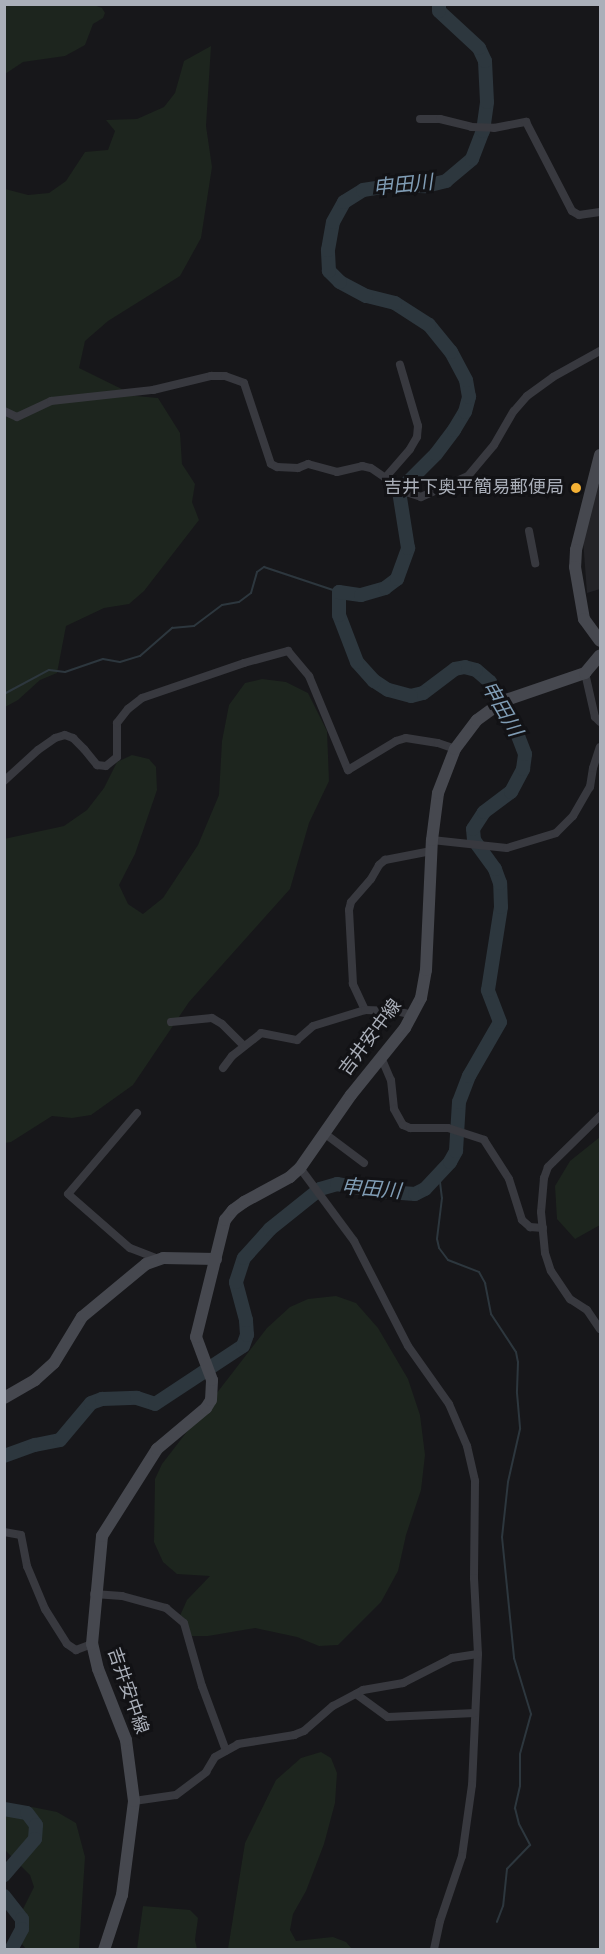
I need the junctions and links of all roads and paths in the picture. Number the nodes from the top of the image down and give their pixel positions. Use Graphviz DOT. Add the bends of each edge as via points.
graph roads {
  1 [pos="420,119"];
  2 [pos="600,212"];
  3 [pos="600,351"];
  4 [pos="400,365"];
  5 [pos="4,411"];
  6 [pos="600,455"];
  7 [pos="385,478"];
  8 [pos="529,531"];
  9 [pos="535,563"];
  10 [pos="600,641"];
  11 [pos="600,655"];
  12 [pos="585,673"];
  13 [pos="600,722"];
  14 [pos="600,747"];
  15 [pos="455,749"];
  16 [pos="4,781"];
  17 [pos="431,845"];
  18 [pos="365,1010"];
  19 [pos="413,1015"];
  20 [pos="171,1022"];
  21 [pos="244,1046"];
  22 [pos="381,1057"];
  23 [pos="223,1068"];
  24 [pos="137,1113"];
  25 [pos="600,1116"];
  26 [pos="324,1132"];
  27 [pos="364,1163"];
  28 [pos="304,1172"];
  29 [pos="543,1228"];
  30 [pos="159,1259"];
  31 [pos="216,1259"];
  32 [pos="600,1329"];
  33 [pos="4,1398"];
  34 [pos="4,1532"];
  35 [pos="94,1594"];
  36 [pos="92,1644"];
  37 [pos="478,1654"];
  38 [pos="356,1694"];
  39 [pos="475,1713"];
  40 [pos="226,1751"];
  41 [pos="134,1801"];
  42 [pos="104,1950"];
  43 [pos="434,1950"];
  1 -- 2 [label="street" via="494,128 526,122 572,211 579,215"];
  3 -- 7 [label="street" via="527,396 468,476 421,497"];
  4 -- 7 [label="street" via="418,426 417,437"];
  5 -- 7 [label="street" via="17,417 51,401 153,390 225,376 244,383 271,464 297,468 308,464 338,472 362,466"];
  6 -- 10 [label="main road" via="575,560 584,619"];
  8 -- 9 [label="street"];
  11 -- 12 [label="main road"];
  12 -- 13 [label="street" via="595,717"];
  12 -- 15 [label="main road, 吉井安中線" via="518,695 492,708 477,720"];
  14 -- 17 [label="street" via="590,787 563,828 550,837 514,848"];
  15 -- 16 [label="street" via="406,738 348,770 309,676 288,651 142,698 117,723 117,757 106,766 97,765 73,738 65,735 38,750"];
  15 -- 17 [label="main road, 吉井安中線" via="438,793"];
  17 -- 18 [label="street" via="385,860 351,902 353,984"];
  17 -- 19 [label="main road, 吉井安中線" via="426,970"];
  18 -- 19 [label="street"];
  18 -- 21 [label="street" via="313,1026 297,1040 264,1032"];
  19 -- 22 [label="main road, 吉井安中線"];
  20 -- 21 [label="street" via="212,1018"];
  21 -- 23 [label="street"];
  22 -- 26 [label="main road, 吉井安中線"];
  22 -- 29 [label="street" via="391,1080 394,1109 403,1125 459,1130 484,1140 509,1179 522,1220 530,1227"];
  24 -- 30 [label="street" via="68,1194 130,1248"];
  25 -- 29 [label="street" via="546,1172 541,1205"];
  26 -- 27 [label="street"];
  26 -- 28 [label="main road, 吉井安中線"];
  28 -- 31 [label="main road, 吉井安中線" via="233,1210 225,1220"];
  28 -- 37 [label="street" via="359,1250 408,1346 449,1404 467,1446 475,1481"];
  29 -- 32 [label="street" via="551,1271 570,1299 587,1310"];
  30 -- 31 [label="main road"];
  30 -- 33 [label="main road" via="146,1264 82,1317 54,1363 35,1380"];
  31 -- 35 [label="main road, 吉井安中線" via="196,1338 213,1389 206,1408 157,1449 102,1536"];
  34 -- 36 [label="street" via="21,1535 27,1566 45,1609 67,1644 76,1650"];
  35 -- 36 [label="main road, 吉井安中線"];
  35 -- 40 [label="street" via="122,1596 166,1608 184,1623"];
  36 -- 41 [label="main road, 吉井安中線" via="126,1740"];
  37 -- 38 [label="street" via="452,1658 403,1683"];
  37 -- 39 [label="street"];
  38 -- 39 [label="street" via="388,1717"];
  38 -- 40 [label="street" via="333,1706 304,1731 238,1744"];
  39 -- 43 [label="street" via="470,1813 462,1856"];
  40 -- 41 [label="street" via="176,1795"];
  41 -- 42 [label="main road, 吉井安中線" via="122,1895"];
}
